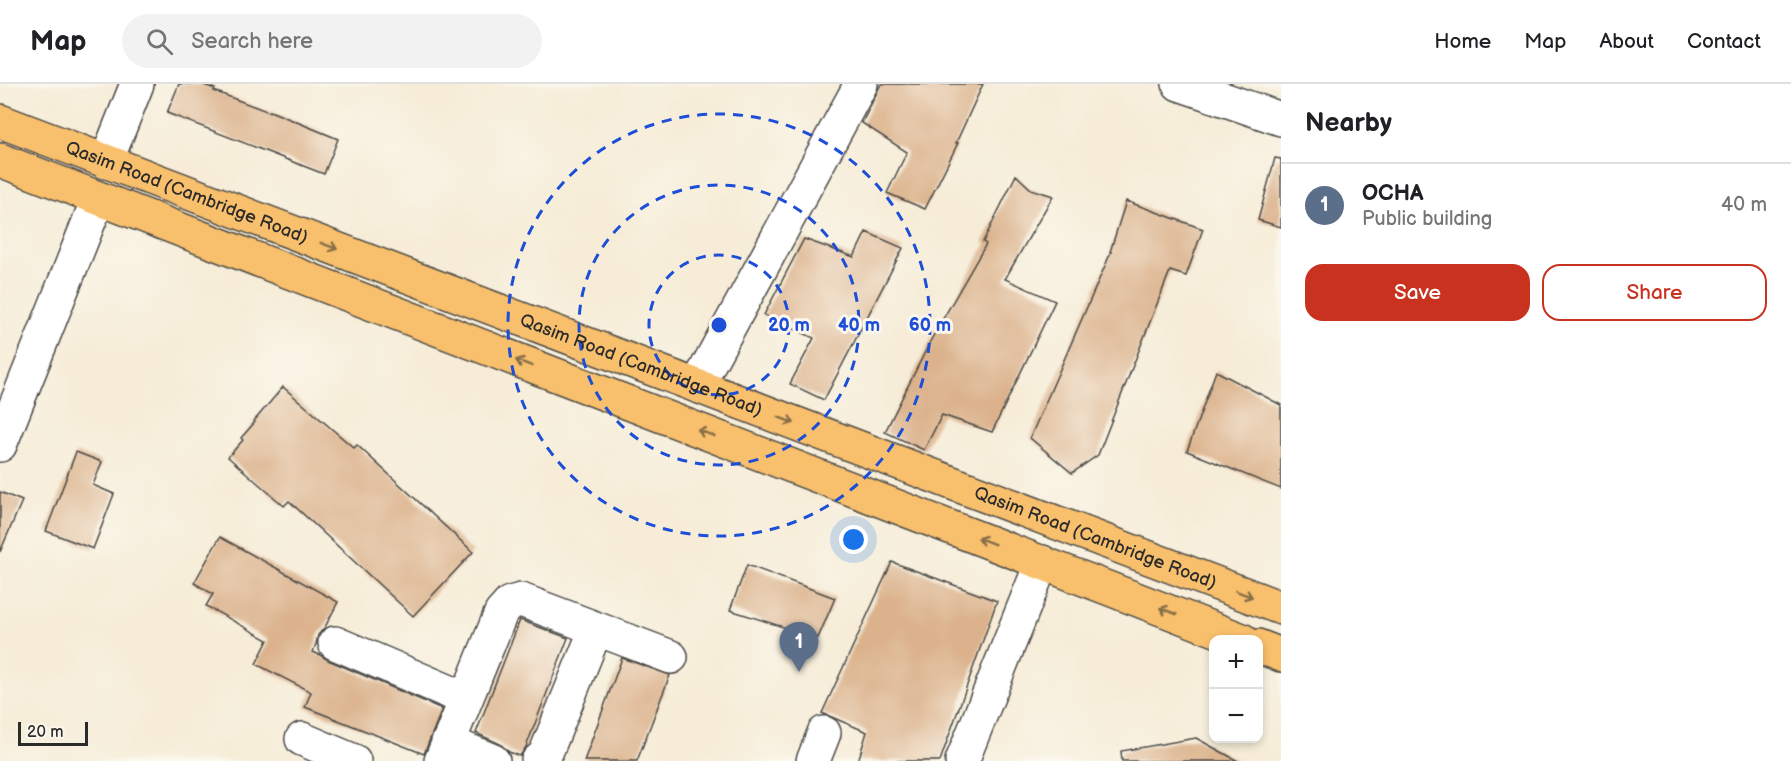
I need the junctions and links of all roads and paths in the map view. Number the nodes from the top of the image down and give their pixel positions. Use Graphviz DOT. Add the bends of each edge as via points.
graph roads {
  1 [pos="137,84"];
  2 [pos="861,84"];
  3 [pos="1179,84"];
  4 [pos="1250,95"];
  5 [pos="1281,119"];
  6 [pos="0,121"];
  7 [pos="0,160"];
  8 [pos="106,162"];
  9 [pos="98,199"];
  10 [pos="697,387"];
  11 [pos="0,445"];
  12 [pos="1042,562"];
  13 [pos="1281,608"];
  14 [pos="596,629"];
  15 [pos="1232,635"];
  16 [pos="334,643"];
  17 [pos="1263,648"];
  18 [pos="1281,655"];
  19 [pos="670,657"];
  20 [pos="466,699"];
  21 [pos="302,739"];
  22 [pos="445,751"];
  23 [pos="354,761"];
  24 [pos="493,761"];
  25 [pos="538,761"];
  26 [pos="962,761"];
  1 -- 8 [label="street"];
  2 -- 10 [label="street"];
  3 -- 4 [label="street"];
  4 -- 5 [label="street"];
  6 -- 8 [label="main road, Qasim Road (Cambridge Road)"];
  7 -- 9 [label="main road, Qasim Road (Cambridge Road)"];
  8 -- 10 [label="main road, Qasim Road (Cambridge Road), one-way"];
  9 -- 11 [label="street"];
  12 -- 9 [label="main road, Qasim Road (Cambridge Road), one-way"];
  10 -- 13 [label="main road, Qasim Road (Cambridge Road), one-way"];
  15 -- 12 [label="main road, Qasim Road (Cambridge Road), one-way"];
  12 -- 26 [label="street"];
  14 -- 19 [label="street"];
  14 -- 20 [label="street" via="521,600 510,603 501,613"];
  14 -- 25 [label="street" via="544,755"];
  16 -- 20 [label="street"];
  17 -- 18 [label="main road"];
  20 -- 22 [label="street"];
  21 -- 23 [label="street"];
  22 -- 24 [label="street"];
}
